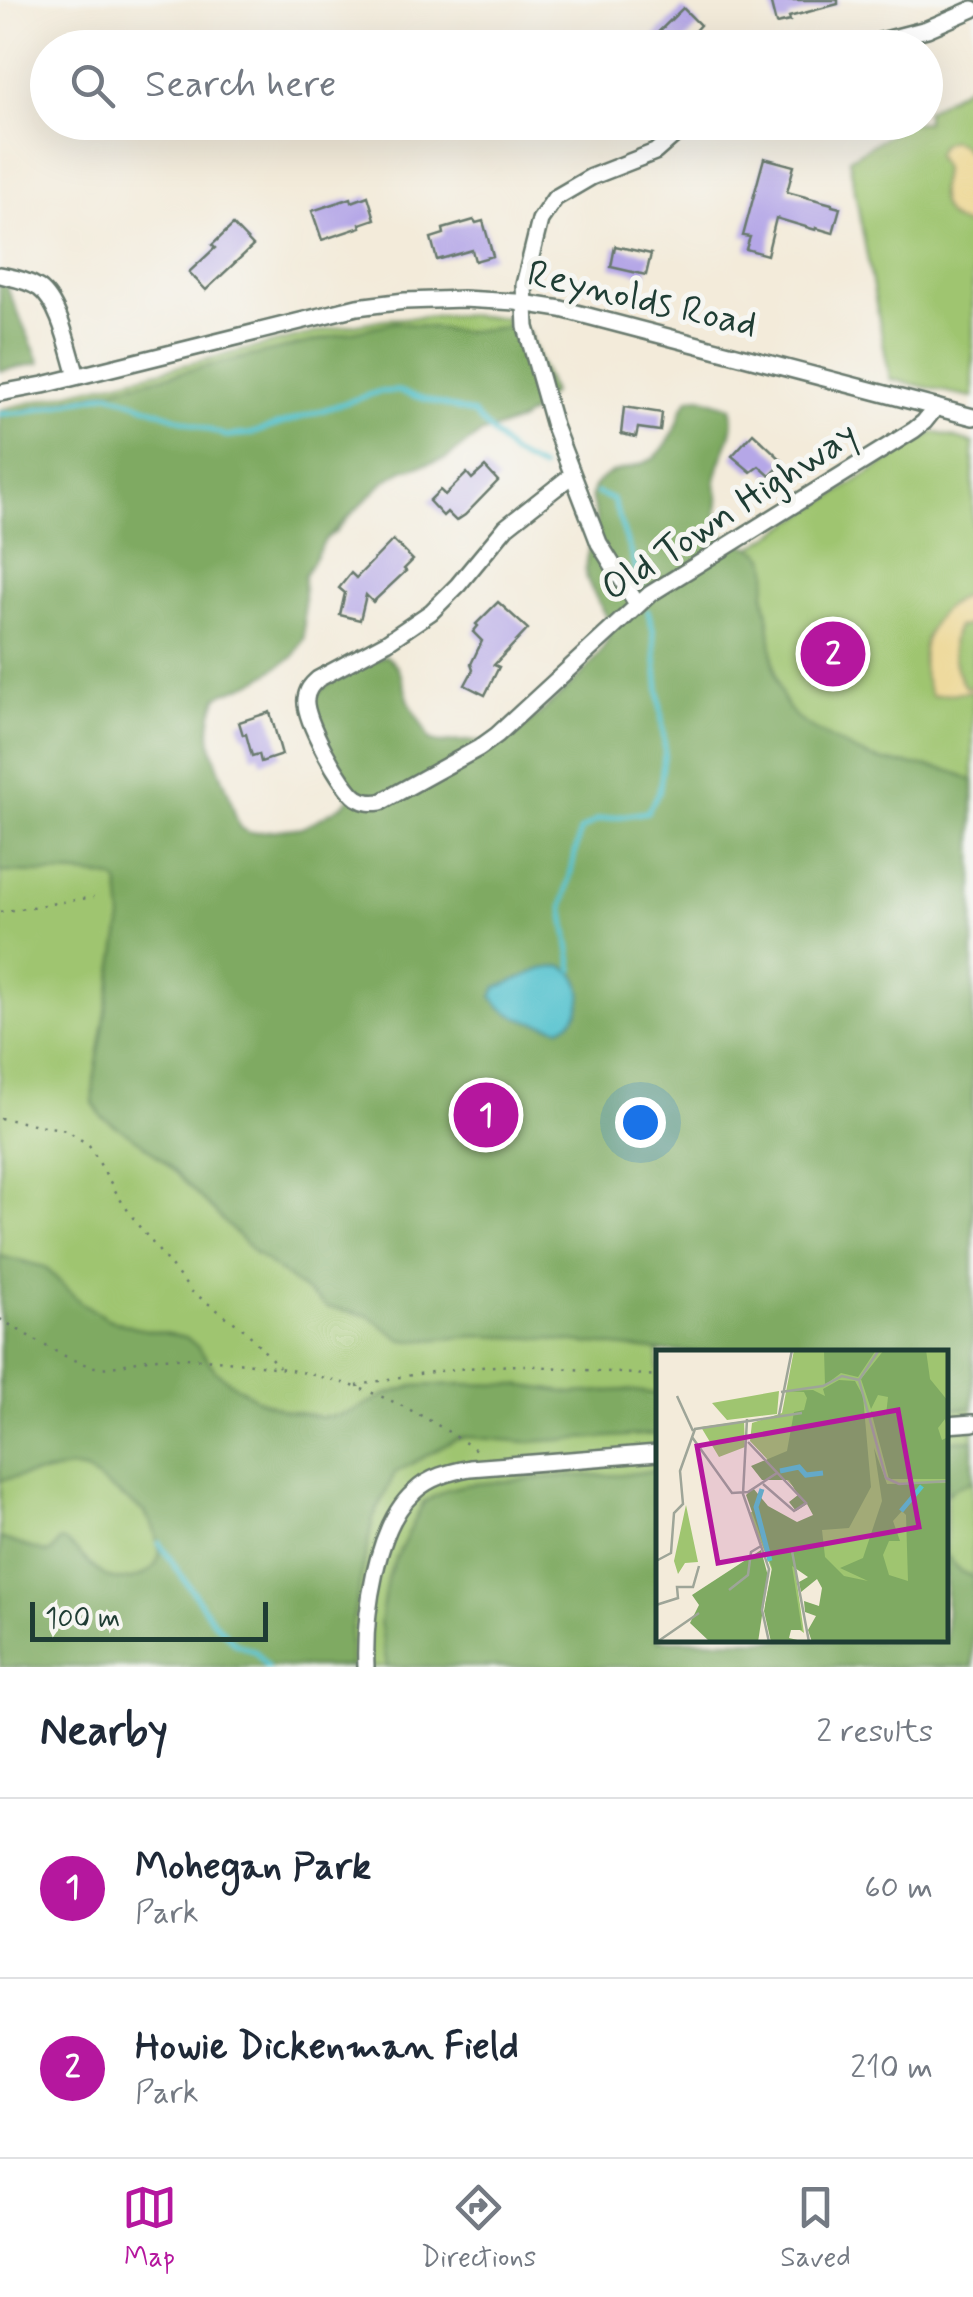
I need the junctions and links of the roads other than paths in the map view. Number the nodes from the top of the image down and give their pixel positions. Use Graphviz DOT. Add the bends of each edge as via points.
graph roads {
  1 [pos="973,9"];
  2 [pos="923,30"];
  3 [pos="669,140"];
  4 [pos="0,275"];
  5 [pos="524,302"];
  6 [pos="77,376"];
  7 [pos="0,393"];
  8 [pos="936,407"];
  9 [pos="973,417"];
  10 [pos="572,475"];
  11 [pos="638,604"];
  12 [pos="973,1423"];
  13 [pos="948,1425"];
  14 [pos="656,1453"];
  15 [pos="366,1667"];
  1 -- 2 [label="street"];
  3 -- 5 [label="street" via="549,204 532,247"];
  4 -- 6 [label="street" via="44,292"];
  5 -- 6 [label="street, Reynolds Road" via="424,300 358,307"];
  5 -- 8 [label="street, Reynolds Road"];
  5 -- 10 [label="street" via="530,345"];
  6 -- 7 [label="street, Reynolds Road"];
  8 -- 9 [label="street, Reynolds Road"];
  8 -- 11 [label="street, Old Town Highway" via="914,430"];
  10 -- 11 [label="street" via="603,552"];
  10 -- 11 [label="street, Old Town Highway" via="506,527 431,612 318,679 306,698 308,717 354,795 364,802 386,800 488,742"];
  12 -- 13 [label="street"];
  14 -- 15 [label="street" via="496,1464 420,1486 388,1532"];
}
